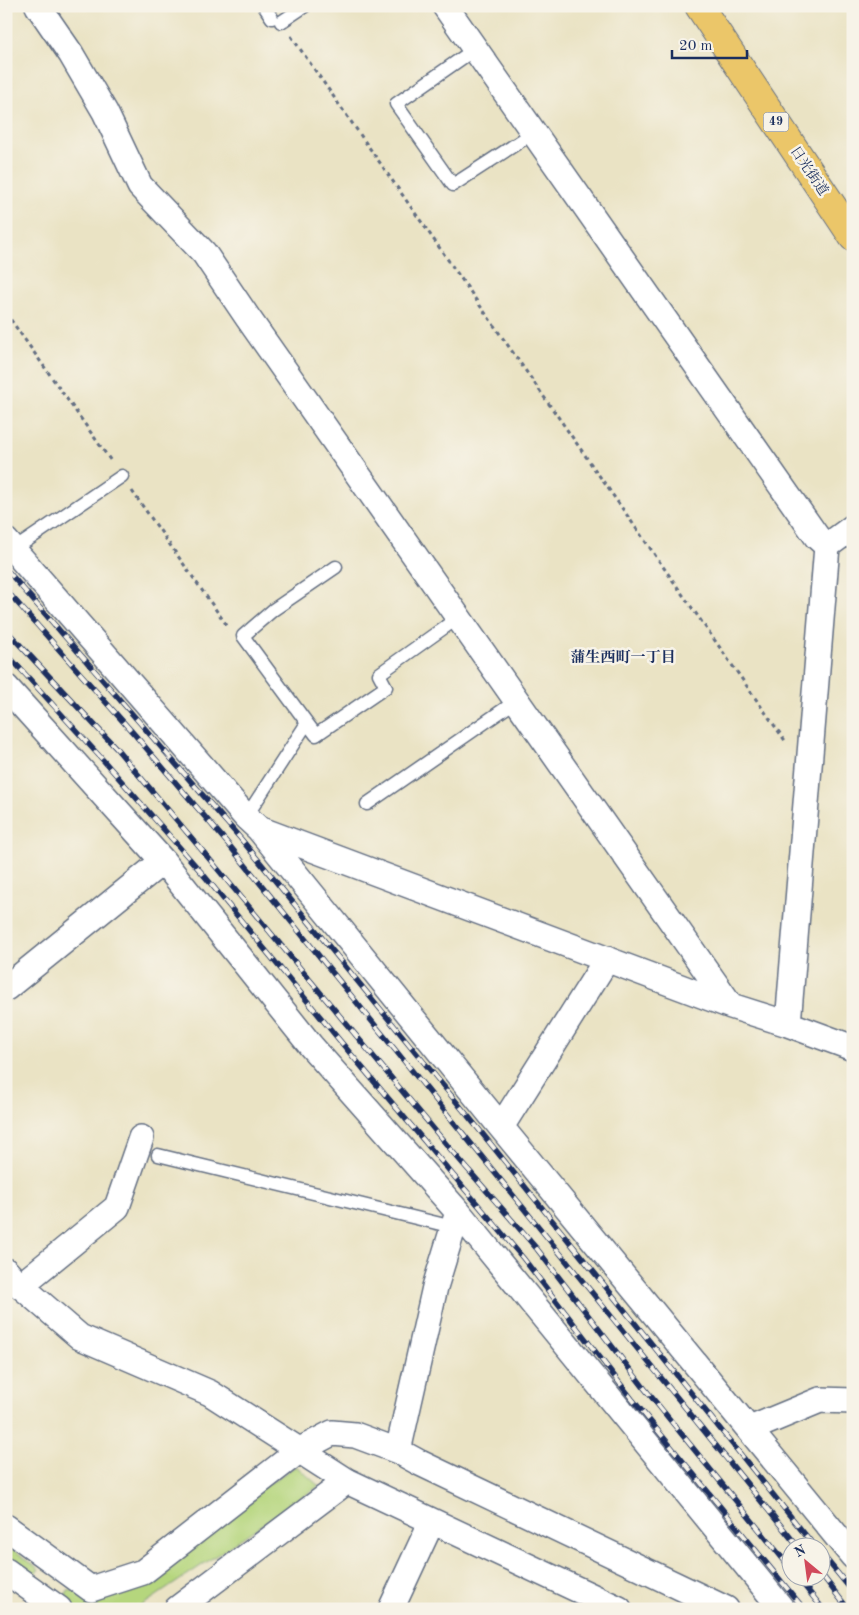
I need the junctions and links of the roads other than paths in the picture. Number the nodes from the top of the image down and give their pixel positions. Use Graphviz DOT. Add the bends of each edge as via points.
graph roads {
  1 [pos="38,6"];
  2 [pos="264,6"];
  3 [pos="305,6"];
  4 [pos="445,6"];
  5 [pos="698,6"];
  6 [pos="475,49"];
  7 [pos="533,133"];
  8 [pos="850,227"];
  9 [pos="122,476"];
  10 [pos="853,527"];
  11 [pos="10,545"];
  12 [pos="827,546"];
  13 [pos="336,567"];
  14 [pos="459,617"];
  15 [pos="6,687"];
  16 [pos="516,700"];
  17 [pos="307,723"];
  18 [pos="367,804"];
  19 [pos="253,823"];
  20 [pos="163,861"];
  21 [pos="607,959"];
  22 [pos="6,988"];
  23 [pos="731,1006"];
  24 [pos="788,1024"];
  25 [pos="853,1048"];
  26 [pos="501,1127"];
  27 [pos="149,1146"];
  28 [pos="455,1220"];
  29 [pos="12,1281"];
  30 [pos="853,1401"];
  31 [pos="750,1430"];
  32 [pos="300,1450"];
  33 [pos="398,1451"];
  34 [pos="347,1481"];
  35 [pos="432,1521"];
  36 [pos="6,1527"];
  37 [pos="853,1556"];
  38 [pos="6,1571"];
  39 [pos="59,1609"];
  40 [pos="177,1609"];
  41 [pos="391,1609"];
  42 [pos="618,1609"];
  43 [pos="726,1609"];
  44 [pos="782,1609"];
  1 -- 14 [label="street" via="105,112 140,186 204,253"];
  2 -- 3 [label="lane" via="276,20"];
  4 -- 6 [label="street"];
  5 -- 8 [label="main road, 日光街道 / 49"];
  6 -- 7 [label="street"];
  6 -- 7 [label="lane" via="396,104 453,185"];
  7 -- 12 [label="street" via="816,537"];
  9 -- 11 [label="lane"];
  10 -- 12 [label="street"];
  11 -- 19 [label="street"];
  12 -- 24 [label="street"];
  13 -- 17 [label="lane" via="243,636"];
  14 -- 16 [label="street"];
  14 -- 17 [label="lane" via="379,674 386,687 316,735"];
  15 -- 20 [label="street"];
  16 -- 18 [label="lane"];
  16 -- 23 [label="street"];
  17 -- 19 [label="lane"];
  19 -- 21 [label="street"];
  19 -- 26 [label="street"];
  20 -- 22 [label="street"];
  20 -- 28 [label="street" via="310,1046"];
  21 -- 23 [label="street"];
  21 -- 26 [label="street"];
  23 -- 24 [label="street"];
  24 -- 25 [label="street"];
  26 -- 31 [label="street"];
  27 -- 28 [label="lane"];
  27 -- 29 [label="street" via="117,1207"];
  28 -- 33 [label="street" via="435,1287"];
  28 -- 44 [label="street"];
  29 -- 32 [label="street" via="80,1337 210,1392"];
  30 -- 31 [label="street" via="820,1400"];
  31 -- 37 [label="street"];
  32 -- 33 [label="street" via="332,1433 355,1435"];
  32 -- 34 [label="street"];
  32 -- 36 [label="street" via="144,1572 91,1589"];
  33 -- 43 [label="street"];
  34 -- 35 [label="street"];
  34 -- 40 [label="street"];
  35 -- 41 [label="street"];
  35 -- 42 [label="street"];
  38 -- 39 [label="street"];
}
